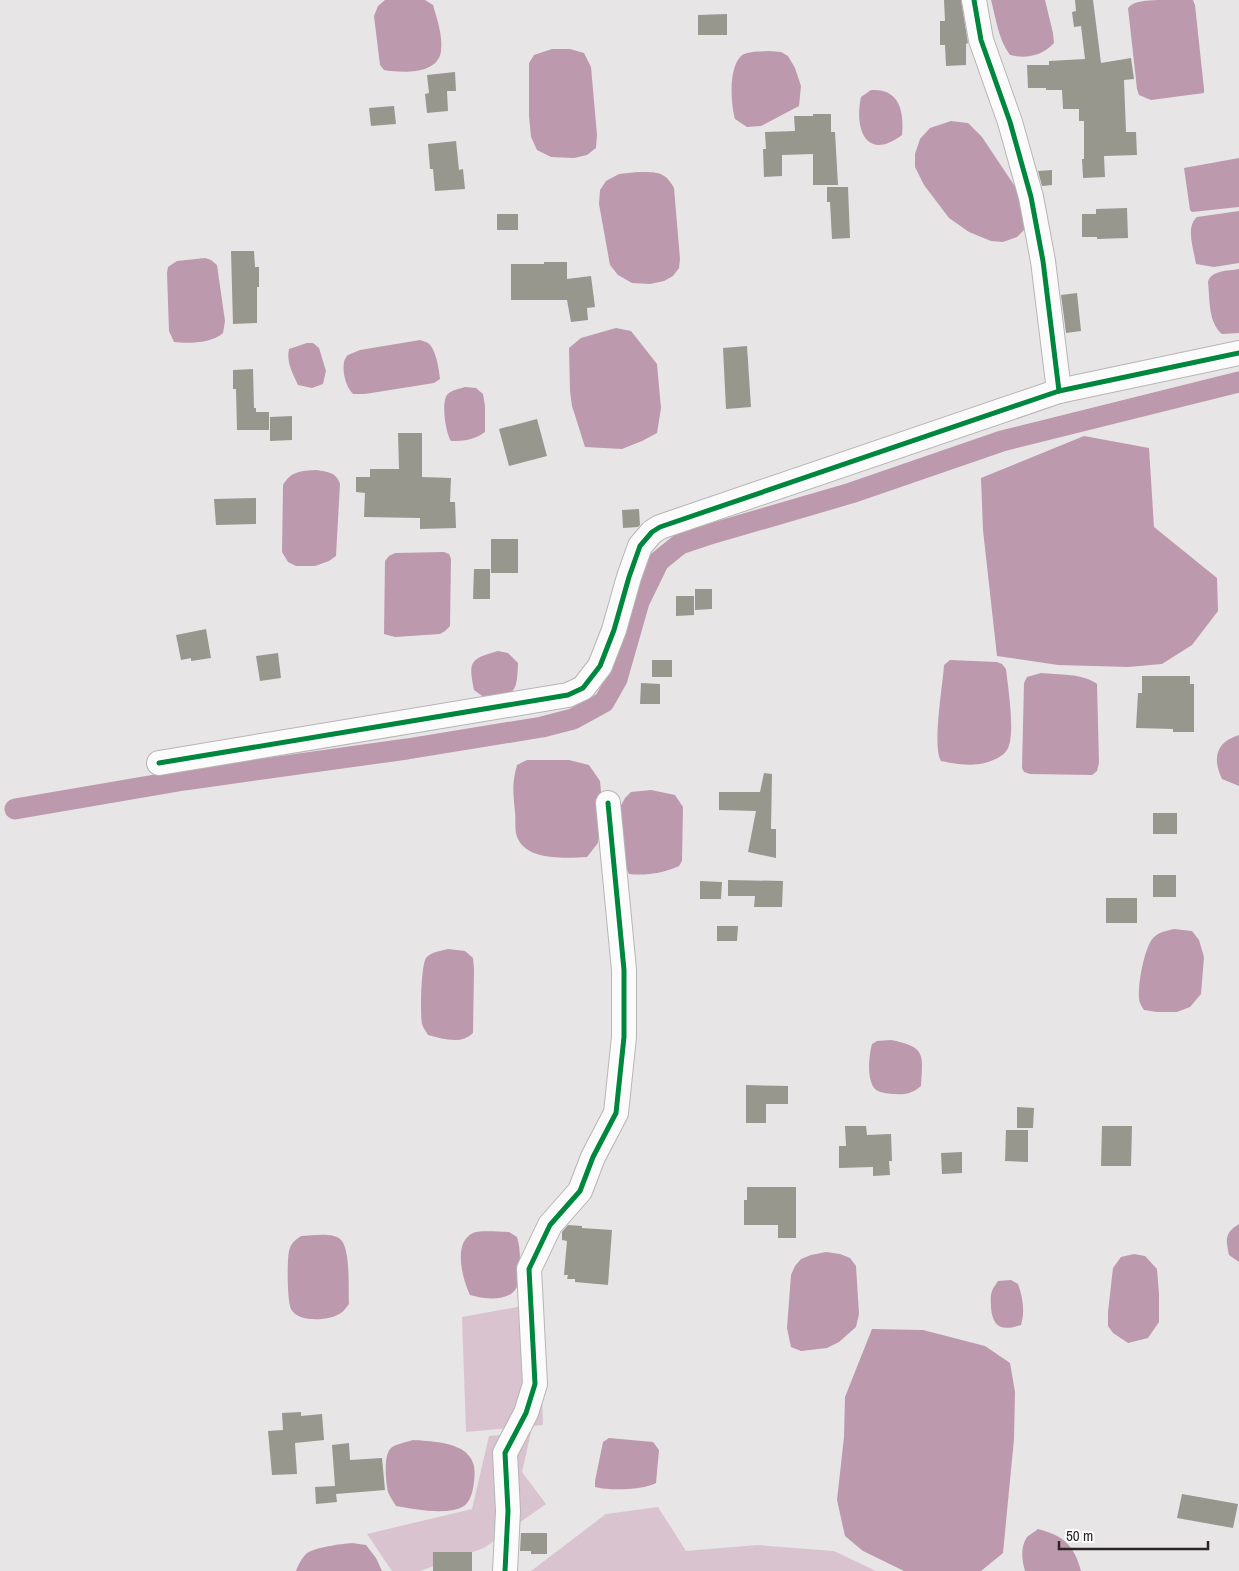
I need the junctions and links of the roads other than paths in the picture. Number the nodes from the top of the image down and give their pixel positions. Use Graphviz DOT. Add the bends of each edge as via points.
graph roads {
  1 [pos="974,0"];
  2 [pos="1239,352"];
  3 [pos="1059,391"];
  4 [pos="160,763"];
  5 [pos="608,803"];
  6 [pos="505,1571"];
  1 -- 3 [label="street" via="981,40 1010,122 1031,197 1043,261"];
  2 -- 3 [label="street"];
  3 -- 4 [label="street" via="660,527 640,546 600,666 583,688 568,695"];
  5 -- 6 [label="street" via="624,970 624,1037 616,1113 593,1157 580,1192 550,1225 529,1269 535,1384 526,1413 505,1452 508,1511"];
}
